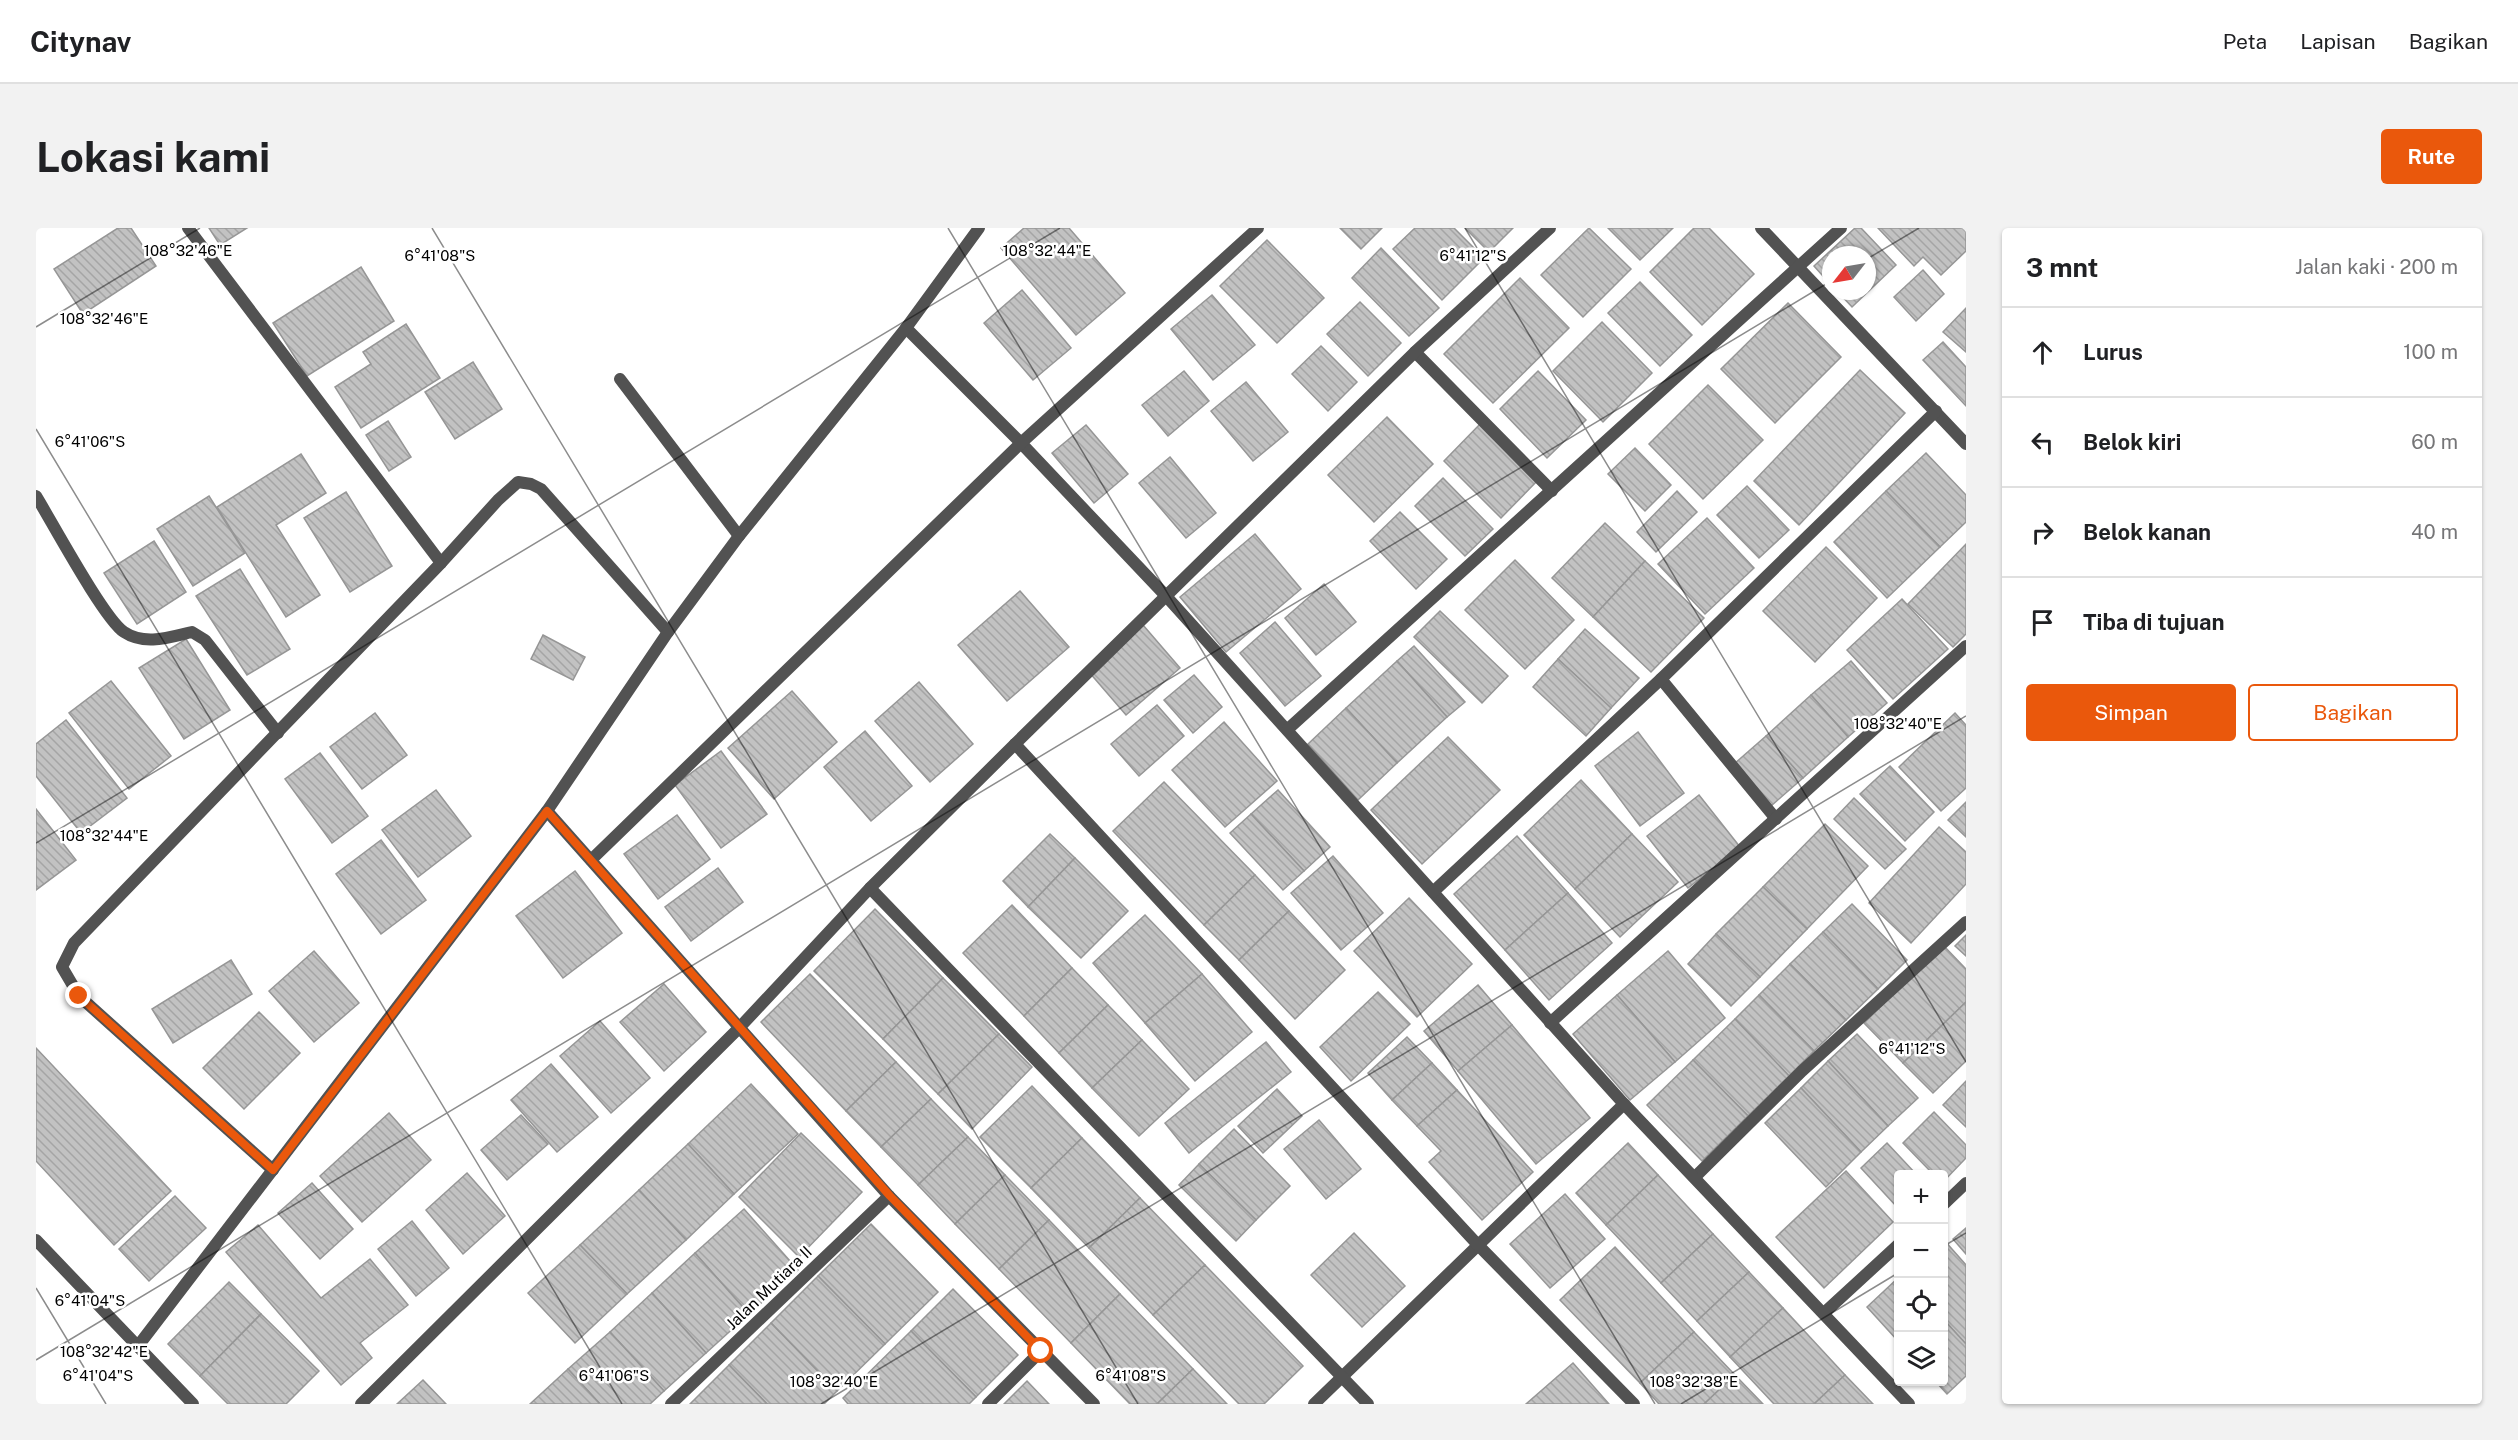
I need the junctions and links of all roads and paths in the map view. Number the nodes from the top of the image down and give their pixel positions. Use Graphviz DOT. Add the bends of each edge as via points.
graph roads {
  1 [pos="188,228"];
  2 [pos="979,228"];
  3 [pos="1258,228"];
  4 [pos="1550,228"];
  5 [pos="1761,228"];
  6 [pos="1841,228"];
  7 [pos="1797,266"];
  8 [pos="906,328"];
  9 [pos="1415,352"];
  10 [pos="620,379"];
  11 [pos="1936,411"];
  12 [pos="1021,443"];
  13 [pos="1966,444"];
  14 [pos="1552,491"];
  15 [pos="36,496"];
  16 [pos="739,536"];
  17 [pos="441,563"];
  18 [pos="1166,596"];
  19 [pos="668,632"];
  20 [pos="1966,646"];
  21 [pos="1661,679"];
  22 [pos="1288,729"];
  23 [pos="278,733"];
  24 [pos="1015,744"];
  25 [pos="547,811"];
  26 [pos="1776,819"];
  27 [pos="591,860"];
  28 [pos="870,888"];
  29 [pos="1433,892"];
  30 [pos="1966,922"];
  31 [pos="1550,1023"];
  32 [pos="740,1027"];
  33 [pos="1624,1104"];
  34 [pos="273,1170"];
  35 [pos="1695,1177"];
  36 [pos="1966,1183"];
  37 [pos="890,1196"];
  38 [pos="1948,1200"];
  39 [pos="36,1240"];
  40 [pos="1478,1245"];
  41 [pos="1894,1250"];
  42 [pos="1824,1313"];
  43 [pos="138,1346"];
  44 [pos="1041,1351"];
  45 [pos="1342,1377"];
  46 [pos="192,1404"];
  47 [pos="361,1404"];
  48 [pos="671,1404"];
  49 [pos="988,1404"];
  50 [pos="1094,1404"];
  51 [pos="1314,1404"];
  52 [pos="1368,1404"];
  53 [pos="1634,1404"];
  54 [pos="1909,1404"];
  1 -- 17 [label="street"];
  2 -- 8 [label="street"];
  3 -- 12 [label="street"];
  4 -- 9 [label="street"];
  5 -- 7 [label="street"];
  6 -- 7 [label="street"];
  7 -- 11 [label="street"];
  7 -- 14 [label="street"];
  8 -- 12 [label="street"];
  8 -- 16 [label="street"];
  9 -- 14 [label="street"];
  9 -- 18 [label="street"];
  10 -- 16 [label="street"];
  11 -- 13 [label="street"];
  11 -- 21 [label="street"];
  12 -- 18 [label="street"];
  12 -- 27 [label="street"];
  14 -- 22 [label="street"];
  15 -- 23 [label="street" via="107,612 124,632 147,640 192,632 205,640"];
  16 -- 19 [label="street"];
  17 -- 19 [label="street" via="518,482 531,484 541,489"];
  17 -- 23 [label="street"];
  18 -- 22 [label="street"];
  18 -- 24 [label="street"];
  19 -- 25 [label="street"];
  20 -- 26 [label="street"];
  21 -- 26 [label="street"];
  21 -- 29 [label="street"];
  22 -- 29 [label="street"];
  23 -- 34 [label="street" via="74,943 62,967 79,996"];
  24 -- 28 [label="street"];
  24 -- 40 [label="street"];
  25 -- 27 [label="street"];
  25 -- 34 [label="street"];
  26 -- 31 [label="street"];
  27 -- 32 [label="street"];
  28 -- 32 [label="street"];
  28 -- 45 [label="street"];
  29 -- 31 [label="street"];
  30 -- 35 [label="street" via="1802,1071"];
  31 -- 33 [label="street"];
  32 -- 37 [label="street"];
  32 -- 47 [label="street"];
  33 -- 35 [label="street"];
  33 -- 40 [label="street"];
  34 -- 43 [label="street"];
  35 -- 42 [label="street"];
  36 -- 38 [label="street"];
  37 -- 44 [label="street"];
  37 -- 48 [label="street, Jalan Mutiara II"];
  39 -- 43 [label="street"];
  40 -- 45 [label="street"];
  40 -- 53 [label="street"];
  41 -- 42 [label="street"];
  42 -- 54 [label="street"];
  43 -- 46 [label="street"];
  44 -- 49 [label="street"];
  44 -- 50 [label="street"];
  45 -- 51 [label="street"];
  45 -- 52 [label="street"];
}
